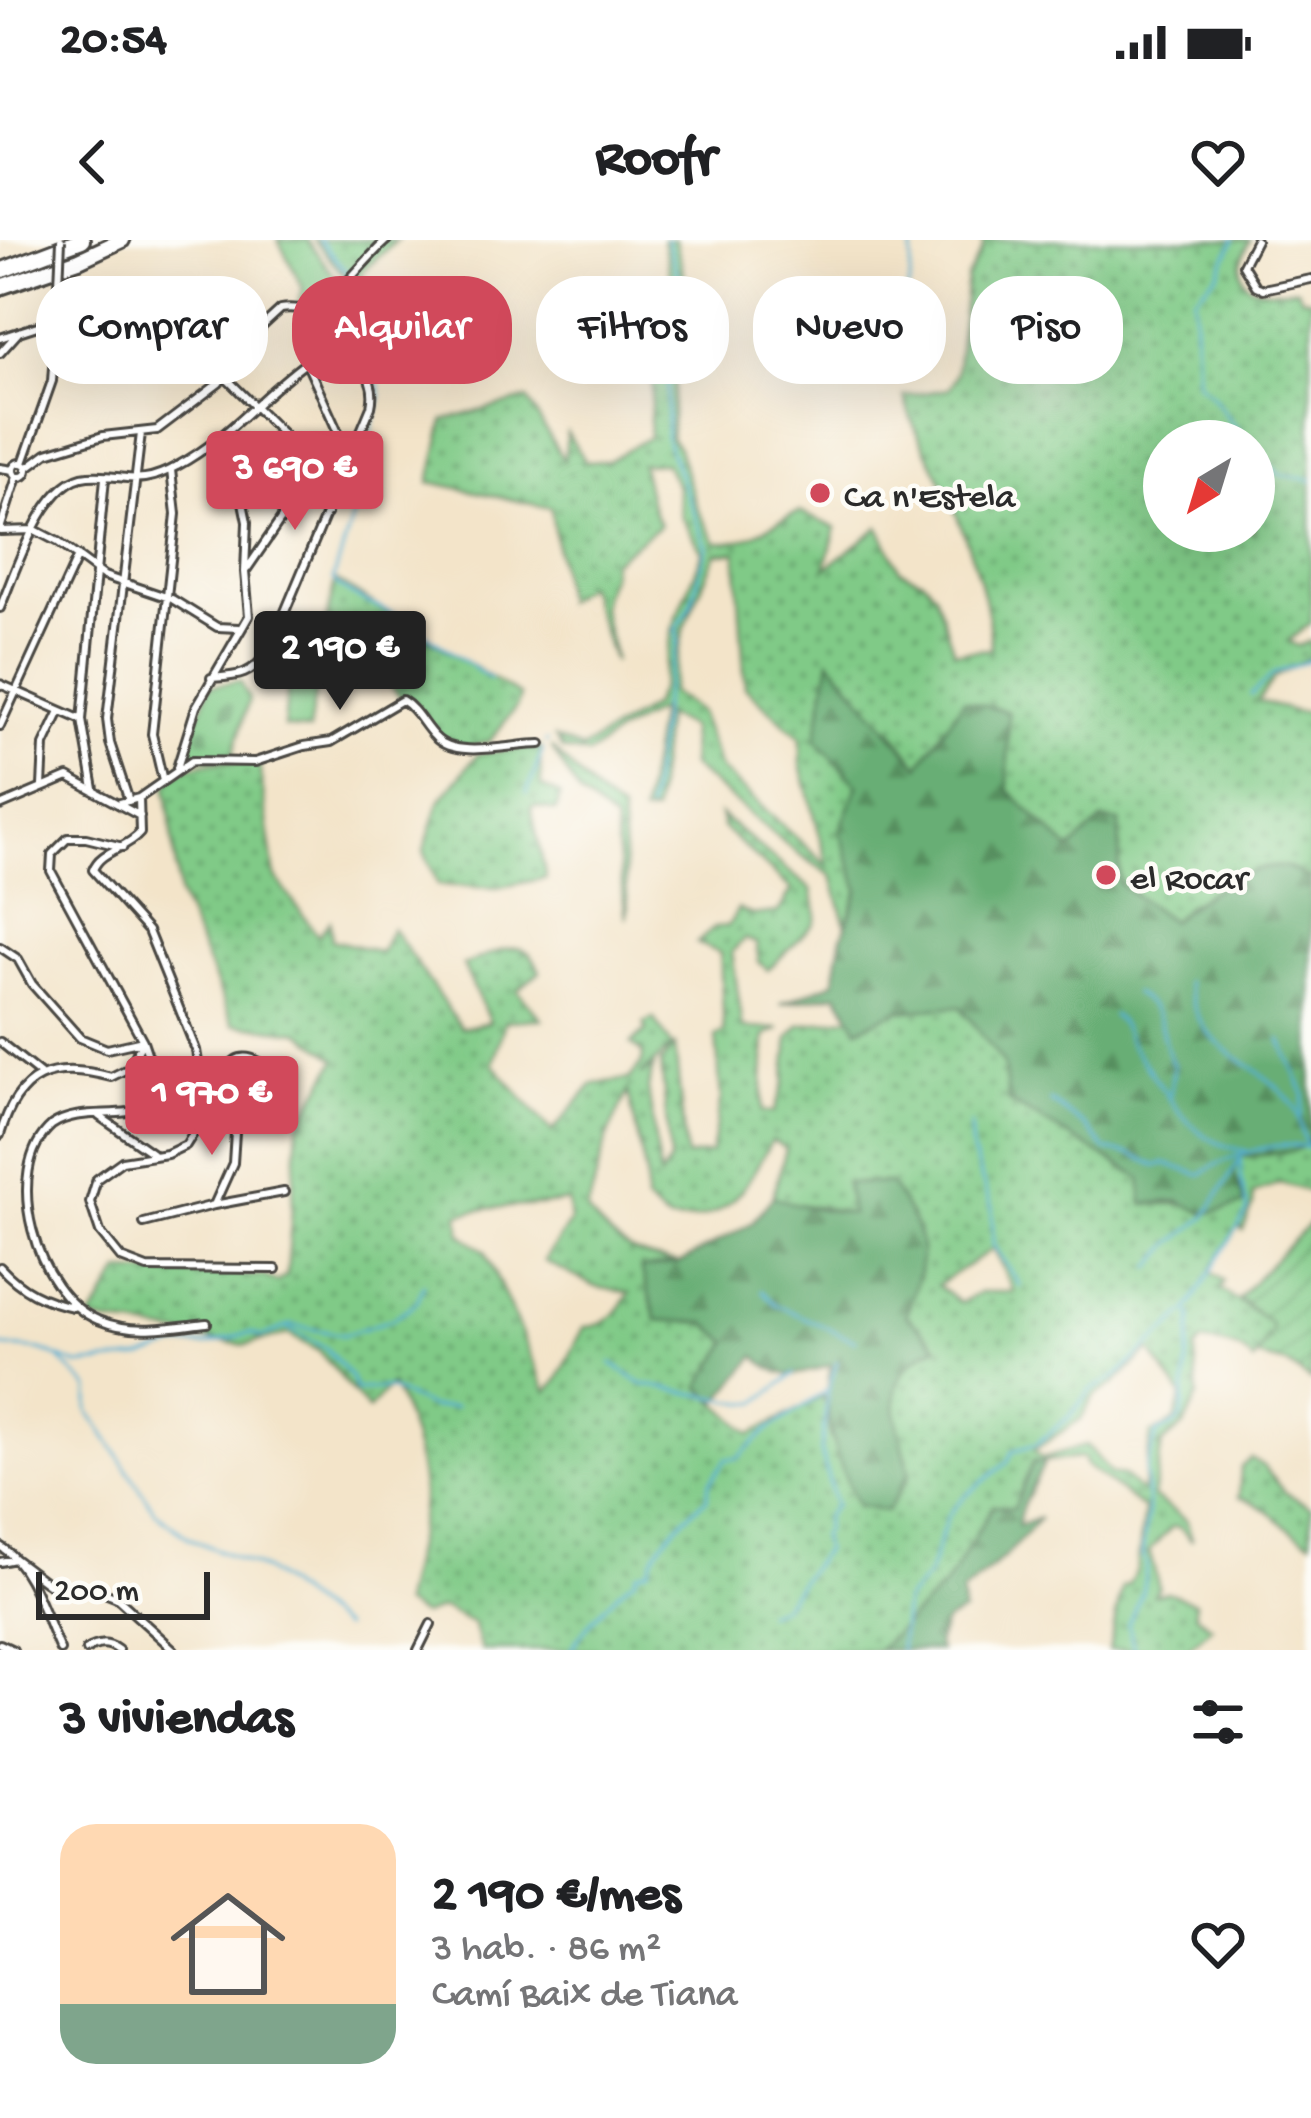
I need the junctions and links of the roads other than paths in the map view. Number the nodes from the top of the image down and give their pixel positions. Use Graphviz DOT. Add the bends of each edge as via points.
graph roads {
  1 [pos="61,240"];
  2 [pos="82,240"];
  3 [pos="122,240"];
  4 [pos="387,240"];
  5 [pos="1256,240"];
  6 [pos="0,271"];
  7 [pos="59,276"];
  8 [pos="1311,279"];
  9 [pos="0,287"];
  10 [pos="268,320"];
  11 [pos="36,327"];
  12 [pos="18,334"];
  13 [pos="1,338"];
  14 [pos="0,353"];
  15 [pos="292,375"];
  16 [pos="51,384"];
  17 [pos="216,384"];
  18 [pos="232,384"];
  19 [pos="316,384"];
  20 [pos="372,384"];
  21 [pos="257,408"];
  22 [pos="141,433"];
  23 [pos="229,434"];
  24 [pos="290,445"];
  25 [pos="350,459"];
  26 [pos="25,465"];
  27 [pos="0,468"];
  28 [pos="170,470"];
  29 [pos="15,473"];
  30 [pos="105,478"];
  31 [pos="137,481"];
  32 [pos="326,514"];
  33 [pos="0,530"];
  34 [pos="35,530"];
  35 [pos="77,556"];
  36 [pos="94,569"];
  37 [pos="245,572"];
  38 [pos="124,583"];
  39 [pos="170,598"];
  40 [pos="0,608"];
  41 [pos="242,627"];
  42 [pos="211,678"];
  43 [pos="0,684"];
  44 [pos="16,691"];
  45 [pos="59,710"];
  46 [pos="82,720"];
  47 [pos="0,726"];
  48 [pos="541,744"];
  49 [pos="177,768"];
  50 [pos="163,782"];
  51 [pos="42,786"];
  52 [pos="94,789"];
  53 [pos="140,798"];
  54 [pos="124,802"];
  55 [pos="0,806"];
  56 [pos="140,816"];
  57 [pos="123,848"];
  58 [pos="0,947"];
  59 [pos="143,1041"];
  60 [pos="0,1042"];
  61 [pos="40,1074"];
  62 [pos="204,1099"];
  63 [pos="97,1115"];
  64 [pos="0,1135"];
  65 [pos="155,1155"];
  66 [pos="284,1192"];
  67 [pos="214,1204"];
  68 [pos="144,1223"];
  69 [pos="0,1267"];
  70 [pos="276,1269"];
  71 [pos="73,1307"];
  72 [pos="207,1323"];
  73 [pos="0,1546"];
  74 [pos="14,1559"];
  75 [pos="0,1562"];
  76 [pos="431,1624"];
  77 [pos="0,1644"];
  78 [pos="14,1650"];
  79 [pos="60,1650"];
  80 [pos="86,1650"];
  81 [pos="118,1650"];
  82 [pos="174,1650"];
  83 [pos="418,1650"];
  1 -- 7 [label="street, bridge"];
  2 -- 6 [label="highway"];
  3 -- 9 [label="highway"];
  4 -- 10 [label="street" via="324,306 290,307"];
  5 -- 8 [label="street" via="1244,265 1259,288"];
  11 -- 12 [label="street"];
  12 -- 13 [label="street"];
  12 -- 14 [label="street"];
  13 -- 14 [label="street"];
  15 -- 21 [label="street"];
  16 -- 26 [label="street"];
  17 -- 22 [label="street" via="166,424"];
  18 -- 21 [label="street"];
  19 -- 25 [label="street"];
  20 -- 25 [label="street"];
  21 -- 23 [label="street"];
  21 -- 24 [label="street"];
  22 -- 26 [label="street" via="103,436"];
  22 -- 31 [label="street"];
  23 -- 28 [label="street"];
  23 -- 37 [label="street" via="247,522"];
  24 -- 32 [label="street"];
  24 -- 37 [label="street" via="282,518"];
  25 -- 32 [label="street"];
  26 -- 29 [label="street" via="16,464"];
  27 -- 29 [label="street"];
  28 -- 31 [label="street"];
  28 -- 39 [label="street"];
  29 -- 33 [label="street"];
  30 -- 31 [label="street"];
  30 -- 34 [label="street" via="64,485"];
  30 -- 36 [label="street"];
  31 -- 38 [label="street"];
  32 -- 42 [label="street" via="257,668"];
  33 -- 34 [label="street"];
  34 -- 35 [label="street"];
  34 -- 40 [label="street"];
  35 -- 36 [label="street"];
  35 -- 44 [label="street"];
  36 -- 38 [label="street"];
  36 -- 46 [label="street"];
  37 -- 41 [label="street" via="250,606"];
  38 -- 39 [label="street"];
  38 -- 54 [label="street" via="107,725"];
  39 -- 41 [label="street" via="217,627"];
  39 -- 50 [label="street" via="152,734"];
  41 -- 42 [label="street"];
  42 -- 49 [label="street"];
  43 -- 44 [label="street"];
  44 -- 45 [label="street"];
  44 -- 47 [label="street"];
  45 -- 46 [label="street"];
  45 -- 51 [label="street" via="44,745"];
  46 -- 52 [label="street"];
  48 -- 49 [label="street" via="457,750 436,740 402,700 331,742 255,762 200,760"];
  49 -- 50 [label="street"];
  50 -- 53 [label="street"];
  51 -- 52 [label="street" via="68,777"];
  51 -- 55 [label="street"];
  52 -- 54 [label="street"];
  53 -- 54 [label="street"];
  53 -- 56 [label="street"];
  54 -- 56 [label="street"];
  56 -- 57 [label="street" via="140,833"];
  57 -- 59 [label="street" via="76,836 50,860"];
  57 -- 62 [label="street" via="93,870 148,931 196,1050"];
  58 -- 59 [label="street" via="19,959 80,1038 107,1049"];
  59 -- 61 [label="street" via="129,1067 111,1077"];
  59 -- 63 [label="street" via="158,1085 151,1106"];
  60 -- 61 [label="street"];
  61 -- 64 [label="street" via="22,1089"];
  62 -- 65 [label="street" via="186,1145"];
  62 -- 67 [label="street" via="237,1058 260,1062"];
  63 -- 65 [label="street"];
  63 -- 71 [label="street" via="57,1121 36,1138 22,1204 44,1270"];
  65 -- 70 [label="street" via="122,1161 97,1179 90,1202 121,1258 147,1268"];
  66 -- 67 [label="street"];
  67 -- 68 [label="street"];
  69 -- 71 [label="street" via="45,1301"];
  71 -- 72 [label="street" via="131,1330"];
  73 -- 74 [label="street"];
  74 -- 75 [label="street"];
  74 -- 79 [label="street"];
  74 -- 82 [label="street" via="55,1589 117,1598"];
  76 -- 83 [label="street"];
  77 -- 78 [label="street"];
  80 -- 81 [label="street"];
}
